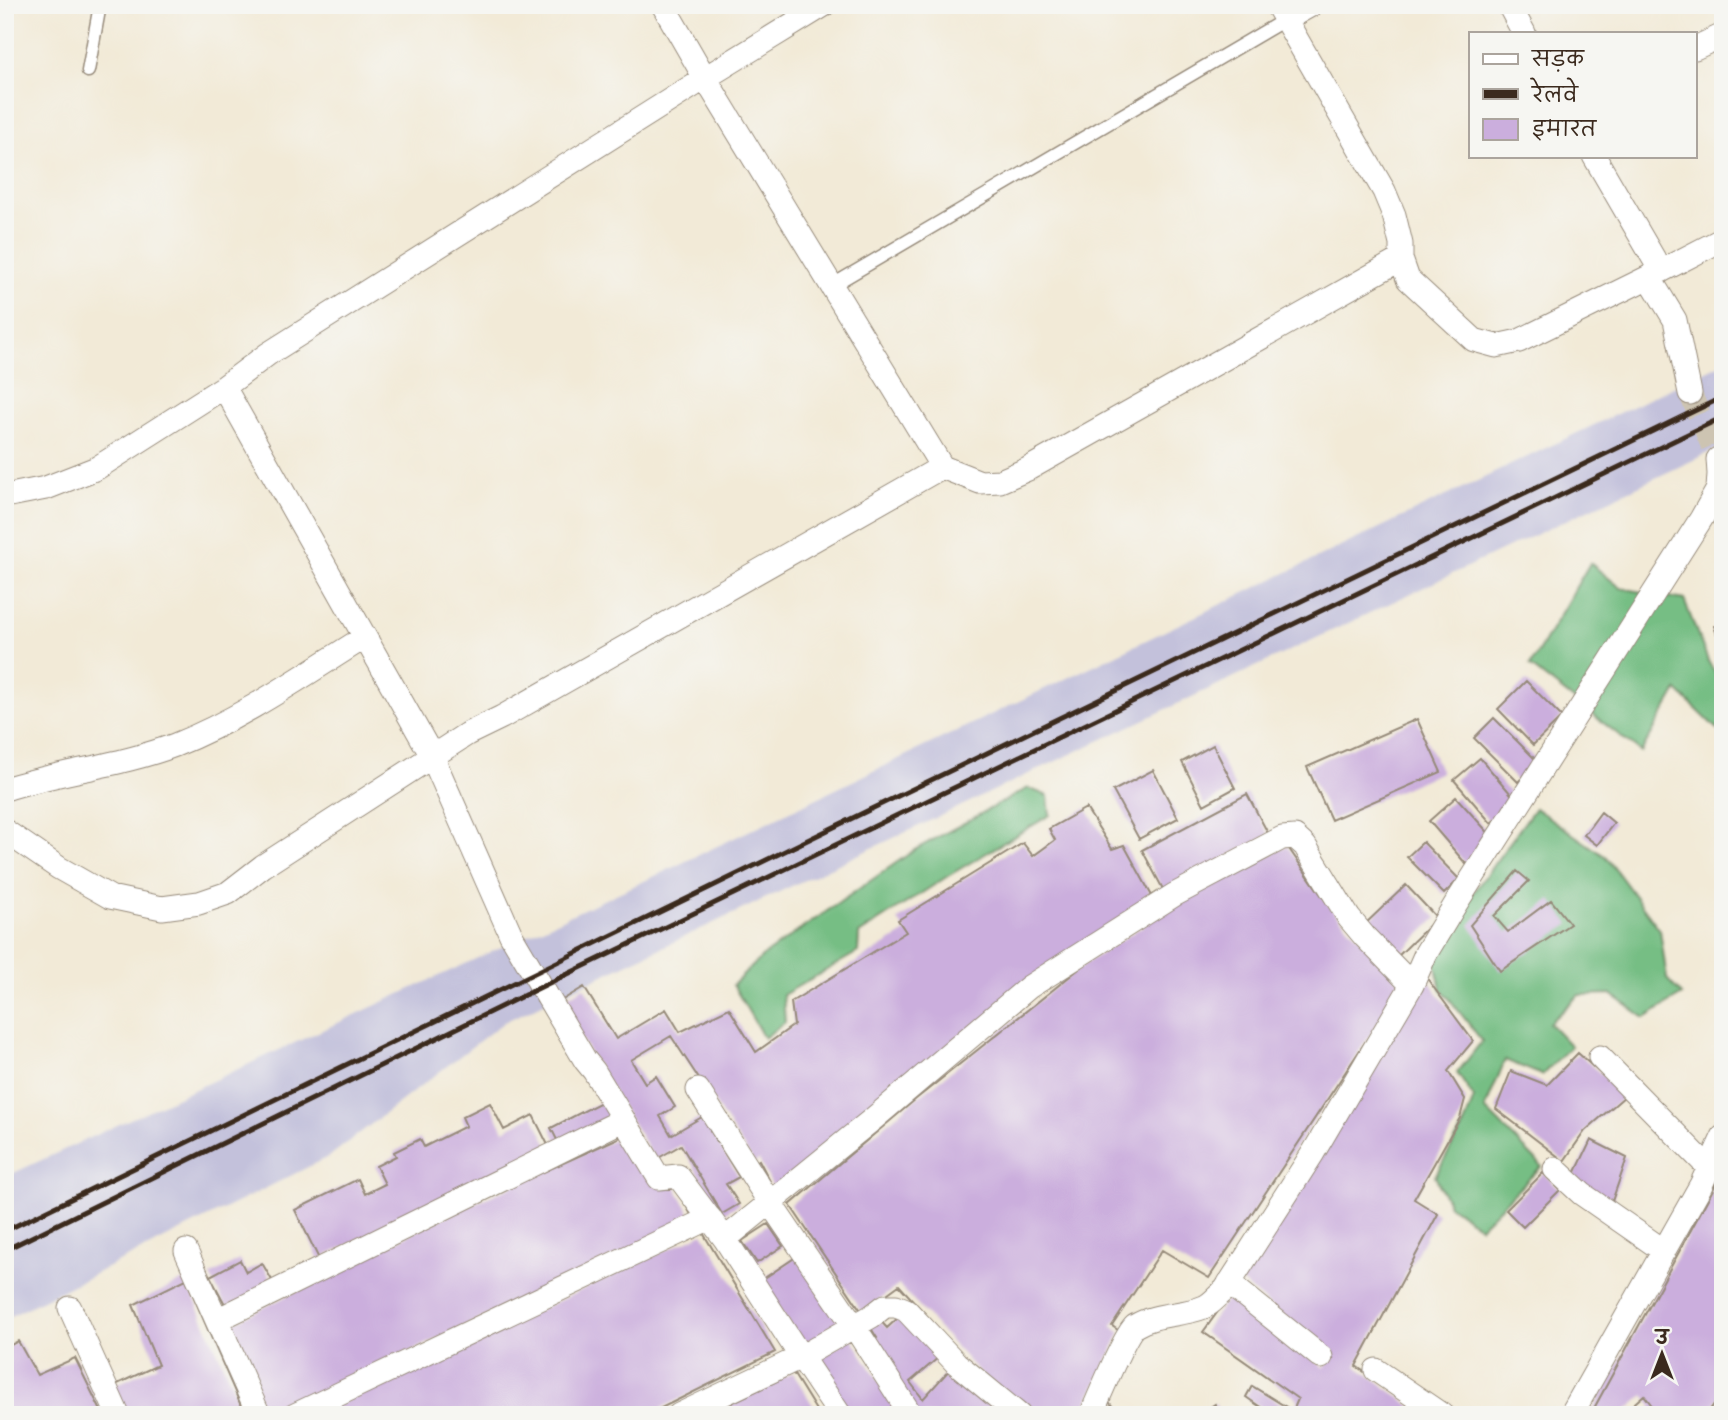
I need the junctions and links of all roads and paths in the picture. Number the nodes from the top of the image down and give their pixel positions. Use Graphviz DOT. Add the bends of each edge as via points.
graph roads {
  1 [pos="100,5"];
  2 [pos="663,5"];
  3 [pos="824,5"];
  4 [pos="1311,5"];
  5 [pos="1509,5"];
  6 [pos="1282,12"];
  7 [pos="1523,32"];
  8 [pos="1723,35"];
  9 [pos="1696,48"];
  10 [pos="88,71"];
  11 [pos="705,78"];
  12 [pos="1595,158"];
  13 [pos="1723,239"];
  14 [pos="1401,259"];
  15 [pos="1655,274"];
  16 [pos="831,286"];
  17 [pos="224,387"];
  18 [pos="1690,393"];
  19 [pos="1718,459"];
  20 [pos="942,467"];
  21 [pos="1720,488"];
  22 [pos="5,496"];
  23 [pos="365,637"];
  24 [pos="432,756"];
  25 [pos="5,789"];
  26 [pos="5,831"];
  27 [pos="1412,985"];
  28 [pos="1600,1057"];
  29 [pos="698,1090"];
  30 [pos="623,1120"];
  31 [pos="1723,1136"];
  32 [pos="1709,1168"];
  33 [pos="1556,1169"];
  34 [pos="769,1203"];
  35 [pos="710,1219"];
  36 [pos="725,1239"];
  37 [pos="186,1251"];
  38 [pos="1664,1251"];
  39 [pos="1229,1283"];
  40 [pos="70,1308"];
  41 [pos="218,1320"];
  42 [pos="854,1325"];
  43 [pos="801,1357"];
  44 [pos="1321,1357"];
  45 [pos="1376,1370"];
  46 [pos="118,1415"];
  47 [pos="259,1415"];
  48 [pos="295,1415"];
  49 [pos="678,1415"];
  50 [pos="840,1415"];
  51 [pos="911,1415"];
  52 [pos="1019,1415"];
  53 [pos="1091,1415"];
  54 [pos="1442,1415"];
  55 [pos="1571,1415"];
  1 -- 10 [label="lane"];
  2 -- 11 [label="street"];
  3 -- 11 [label="street"];
  4 -- 6 [label="street"];
  5 -- 7 [label="street"];
  6 -- 14 [label="street" via="1384,191 1399,234"];
  6 -- 16 [label="lane"];
  8 -- 9 [label="street"];
  11 -- 16 [label="street"];
  11 -- 17 [label="street" via="268,354"];
  12 -- 15 [label="street"];
  13 -- 15 [label="street"];
  14 -- 15 [label="street" via="1408,279 1474,340 1496,346 1519,341"];
  14 -- 20 [label="street" via="1028,470 1000,481 980,482"];
  15 -- 18 [label="street" via="1675,320"];
  16 -- 20 [label="street"];
  17 -- 22 [label="street" via="97,468 47,488"];
  17 -- 23 [label="street"];
  19 -- 21 [label="street"];
  20 -- 24 [label="street"];
  21 -- 27 [label="street" via="1455,905"];
  23 -- 24 [label="street"];
  23 -- 25 [label="street" via="248,710 175,745"];
  24 -- 26 [label="street" via="228,893 199,903 162,908 110,897"];
  24 -- 30 [label="street" via="511,935"];
  27 -- 34 [label="street" via="1349,918 1305,846 1295,837 1282,838 1174,895 1029,987"];
  27 -- 39 [label="street" via="1313,1153"];
  28 -- 32 [label="street"];
  29 -- 34 [label="street"];
  30 -- 35 [label="street" via="659,1178 678,1176"];
  30 -- 41 [label="street"];
  31 -- 32 [label="street"];
  32 -- 38 [label="street"];
  33 -- 38 [label="street" via="1582,1194"];
  34 -- 36 [label="street"];
  34 -- 42 [label="street"];
  35 -- 36 [label="street"];
  35 -- 48 [label="street"];
  36 -- 43 [label="street"];
  37 -- 41 [label="street"];
  38 -- 55 [label="street"];
  39 -- 44 [label="street"];
  39 -- 53 [label="street" via="1207,1306 1163,1315 1132,1328"];
  40 -- 46 [label="street"];
  41 -- 47 [label="street"];
  42 -- 43 [label="street"];
  42 -- 51 [label="street"];
  42 -- 52 [label="street" via="885,1306 906,1310 956,1363"];
  43 -- 49 [label="street"];
  43 -- 50 [label="street"];
  45 -- 54 [label="street"];
}
